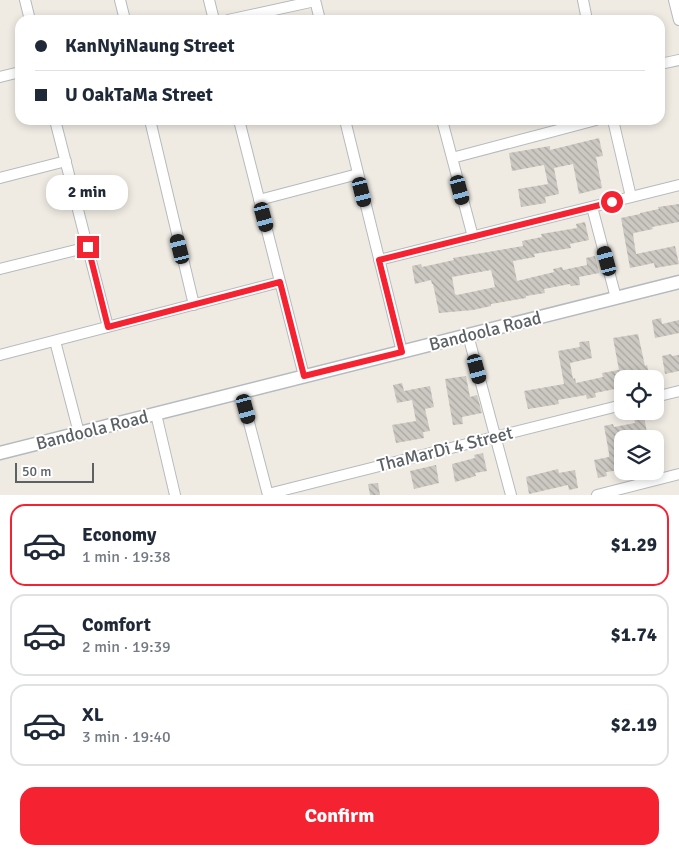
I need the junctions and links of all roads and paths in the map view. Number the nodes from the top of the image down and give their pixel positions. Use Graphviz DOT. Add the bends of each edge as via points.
graph roads {
  1 [pos="25,0"];
  2 [pos="120,0"];
  3 [pos="209,0"];
  4 [pos="583,0"];
  5 [pos="674,0"];
  6 [pos="315,1"];
  7 [pos="29,15"];
  8 [pos="124,15"];
  9 [pos="213,15"];
  10 [pos="251,15"];
  11 [pos="319,15"];
  12 [pos="586,15"];
  13 [pos="679,20"];
  14 [pos="679,60"];
  15 [pos="665,63"];
  16 [pos="15,73"];
  17 [pos="0,77"];
  18 [pos="56,125"];
  19 [pos="151,125"];
  20 [pos="240,125"];
  21 [pos="346,125"];
  22 [pos="443,125"];
  23 [pos="577,125"];
  24 [pos="613,125"];
  25 [pos="452,158"];
  26 [pos="66,161"];
  27 [pos="358,174"];
  28 [pos="0,178"];
  29 [pos="679,185"];
  30 [pos="631,197"];
  31 [pos="260,200"];
  32 [pos="592,207"];
  33 [pos="473,237"];
  34 [pos="88,247"];
  35 [pos="379,260"];
  36 [pos="0,269"];
  37 [pos="280,282"];
  38 [pos="679,282"];
  39 [pos="616,298"];
  40 [pos="194,305"];
  41 [pos="108,327"];
  42 [pos="468,335"];
  43 [pos="55,341"];
  44 [pos="402,352"];
  45 [pos="0,355"];
  46 [pos="304,376"];
  47 [pos="679,391"];
  48 [pos="241,392"];
  49 [pos="664,395"];
  50 [pos="614,407"];
  51 [pos="156,414"];
  52 [pos="79,433"];
  53 [pos="496,437"];
  54 [pos="0,453"];
  55 [pos="679,474"];
  56 [pos="268,494"];
  57 [pos="175,495"];
  58 [pos="511,495"];
  59 [pos="597,495"];
  1 -- 7 [label="street"];
  2 -- 8 [label="street"];
  3 -- 9 [label="street"];
  4 -- 12 [label="street"];
  5 -- 13 [label="street"];
  6 -- 10 [label="street"];
  6 -- 11 [label="street"];
  14 -- 15 [label="street"];
  16 -- 17 [label="street"];
  18 -- 26 [label="street"];
  19 -- 40 [label="street"];
  20 -- 31 [label="street"];
  21 -- 27 [label="street"];
  22 -- 25 [label="street"];
  23 -- 25 [label="street"];
  24 -- 30 [label="street"];
  25 -- 33 [label="street"];
  26 -- 28 [label="street"];
  26 -- 34 [label="street"];
  27 -- 31 [label="street"];
  27 -- 35 [label="street"];
  29 -- 30 [label="street"];
  30 -- 32 [label="street"];
  31 -- 37 [label="street"];
  32 -- 33 [label="street"];
  32 -- 39 [label="street"];
  33 -- 35 [label="street"];
  34 -- 36 [label="street"];
  34 -- 41 [label="street"];
  35 -- 44 [label="street"];
  37 -- 40 [label="street"];
  37 -- 46 [label="street"];
  38 -- 39 [label="street, Bandoola Road"];
  39 -- 42 [label="street, Bandoola Road"];
  40 -- 41 [label="street"];
  41 -- 43 [label="street"];
  42 -- 44 [label="street, Bandoola Road"];
  42 -- 53 [label="street"];
  43 -- 45 [label="street"];
  43 -- 52 [label="street"];
  44 -- 46 [label="street, Bandoola Road"];
  46 -- 48 [label="street, Bandoola Road"];
  47 -- 49 [label="street"];
  48 -- 51 [label="street, Bandoola Road"];
  48 -- 56 [label="street"];
  50 -- 53 [label="street, ThaMarDi 4 Street"];
  51 -- 52 [label="street, Bandoola Road"];
  51 -- 57 [label="street"];
  52 -- 54 [label="street, Bandoola Road"];
  53 -- 56 [label="street, ThaMarDi 4 Street"];
  53 -- 58 [label="street"];
  55 -- 59 [label="street"];
}
